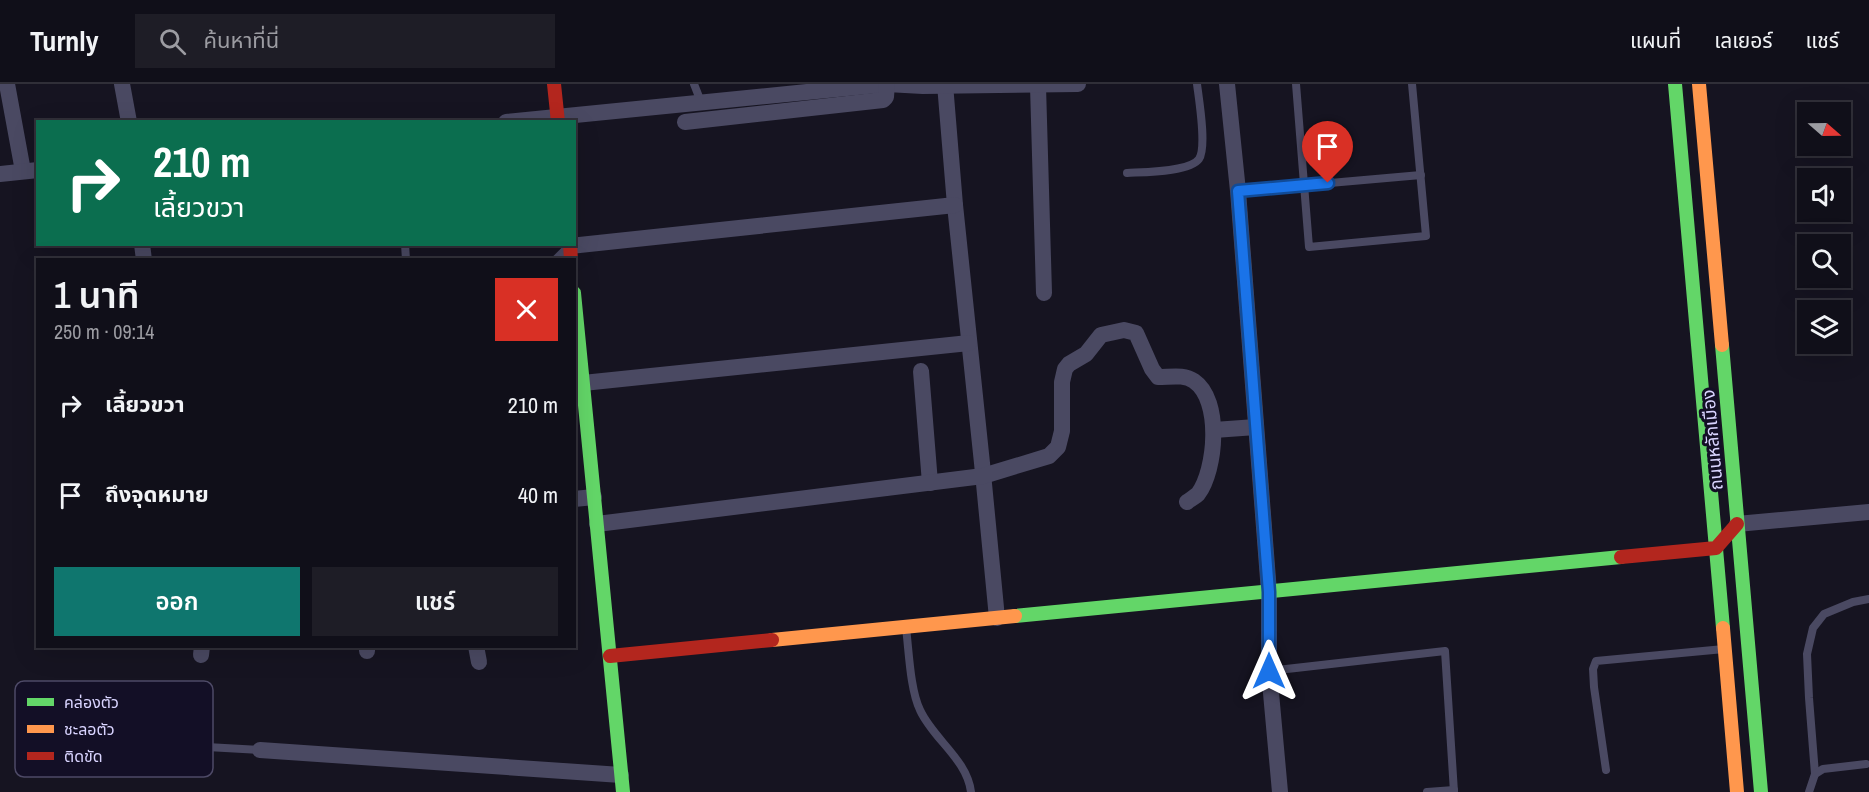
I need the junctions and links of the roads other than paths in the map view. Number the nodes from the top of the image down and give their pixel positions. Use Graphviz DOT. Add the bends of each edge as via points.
graph roads {
  1 [pos="7,84"];
  2 [pos="122,84"];
  3 [pos="554,84"];
  4 [pos="694,84"];
  5 [pos="887,84"];
  6 [pos="1078,84"];
  7 [pos="1197,84"];
  8 [pos="1227,84"];
  9 [pos="1296,84"];
  10 [pos="1412,84"];
  11 [pos="1675,84"];
  12 [pos="1699,84"];
  13 [pos="945,85"];
  14 [pos="1038,86"];
  15 [pos="701,102"];
  16 [pos="558,119"];
  17 [pos="129,120"];
  18 [pos="541,120"];
  19 [pos="685,122"];
  20 [pos="30,170"];
  21 [pos="1127,173"];
  22 [pos="0,174"];
  23 [pos="1421,175"];
  24 [pos="1304,185"];
  25 [pos="1238,191"];
  26 [pos="955,205"];
  27 [pos="570,250"];
  28 [pos="1044,293"];
  29 [pos="576,311"];
  30 [pos="969,343"];
  31 [pos="921,371"];
  32 [pos="583,383"];
  33 [pos="1256,428"];
  34 [pos="1214,430"];
  35 [pos="982,476"];
  36 [pos="930,483"];
  37 [pos="594,497"];
  38 [pos="576,499"];
  39 [pos="1187,502"];
  40 [pos="1869,512"];
  41 [pos="597,524"];
  42 [pos="1737,524"];
  43 [pos="1716,548"];
  44 [pos="1269,592"];
  45 [pos="1869,599"];
  46 [pos="997,618"];
  47 [pos="906,627"];
  48 [pos="1724,649"];
  49 [pos="610,656"];
  50 [pos="1269,671"];
  51 [pos="213,747"];
  52 [pos="260,750"];
  53 [pos="1866,764"];
  54 [pos="1606,770"];
  55 [pos="1815,774"];
  56 [pos="622,784"];
  57 [pos="1454,791"];
  58 [pos="971,792"];
  59 [pos="1280,792"];
  60 [pos="1427,792"];
  61 [pos="1737,792"];
  62 [pos="1761,792"];
  63 [pos="1809,792"];
  1 -- 20 [label="street"];
  2 -- 17 [label="street"];
  3 -- 16 [label="street"];
  4 -- 15 [label="lane"];
  5 -- 13 [label="street"];
  5 -- 15 [label="street"];
  5 -- 19 [label="street" via="883,100"];
  6 -- 14 [label="street"];
  7 -- 21 [label="lane" via="1203,145 1199,160 1175,169"];
  8 -- 25 [label="street"];
  9 -- 24 [label="lane"];
  10 -- 23 [label="lane"];
  11 -- 43 [label="street, ถนนหลักเมือง"];
  12 -- 42 [label="street, ถนนหลักเมือง"];
  13 -- 14 [label="street"];
  13 -- 26 [label="street"];
  14 -- 28 [label="street"];
  15 -- 16 [label="street"];
  16 -- 18 [label="street"];
  20 -- 22 [label="street"];
  23 -- 24 [label="lane"];
  23 -- 24 [label="lane" via="1426,236 1309,247"];
  24 -- 25 [label="lane"];
  25 -- 33 [label="street"];
  26 -- 27 [label="street"];
  26 -- 30 [label="street"];
  29 -- 32 [label="street"];
  30 -- 32 [label="street"];
  30 -- 35 [label="street"];
  31 -- 36 [label="street"];
  32 -- 37 [label="street"];
  33 -- 34 [label="street"];
  33 -- 44 [label="street"];
  34 -- 35 [label="street" via="1207,398 1200,386 1182,376 1158,376 1136,333 1111,332 1101,335 1086,354 1065,369 1058,447 1049,456"];
  34 -- 39 [label="street" via="1209,468 1197,496"];
  35 -- 36 [label="street"];
  35 -- 46 [label="street"];
  36 -- 41 [label="street"];
  37 -- 38 [label="street"];
  37 -- 41 [label="street"];
  40 -- 42 [label="street"];
  41 -- 49 [label="street"];
  42 -- 43 [label="street"];
  42 -- 62 [label="street, ถนนหลักเมือง"];
  43 -- 44 [label="street"];
  43 -- 48 [label="street, ถนนหลักเมือง"];
  44 -- 46 [label="street"];
  44 -- 50 [label="street"];
  45 -- 55 [label="lane" via="1824,614 1813,628 1807,654"];
  46 -- 47 [label="street"];
  47 -- 49 [label="street"];
  47 -- 58 [label="lane" via="920,712 963,770"];
  48 -- 54 [label="lane" via="1596,661 1594,687"];
  48 -- 61 [label="street, ถนนหลักเมือง"];
  49 -- 56 [label="street"];
  50 -- 57 [label="lane" via="1444,651"];
  50 -- 59 [label="street"];
  51 -- 52 [label="lane"];
  52 -- 56 [label="street"];
  53 -- 55 [label="lane" via="1823,769"];
  55 -- 63 [label="lane"];
  57 -- 60 [label="lane"];
}
